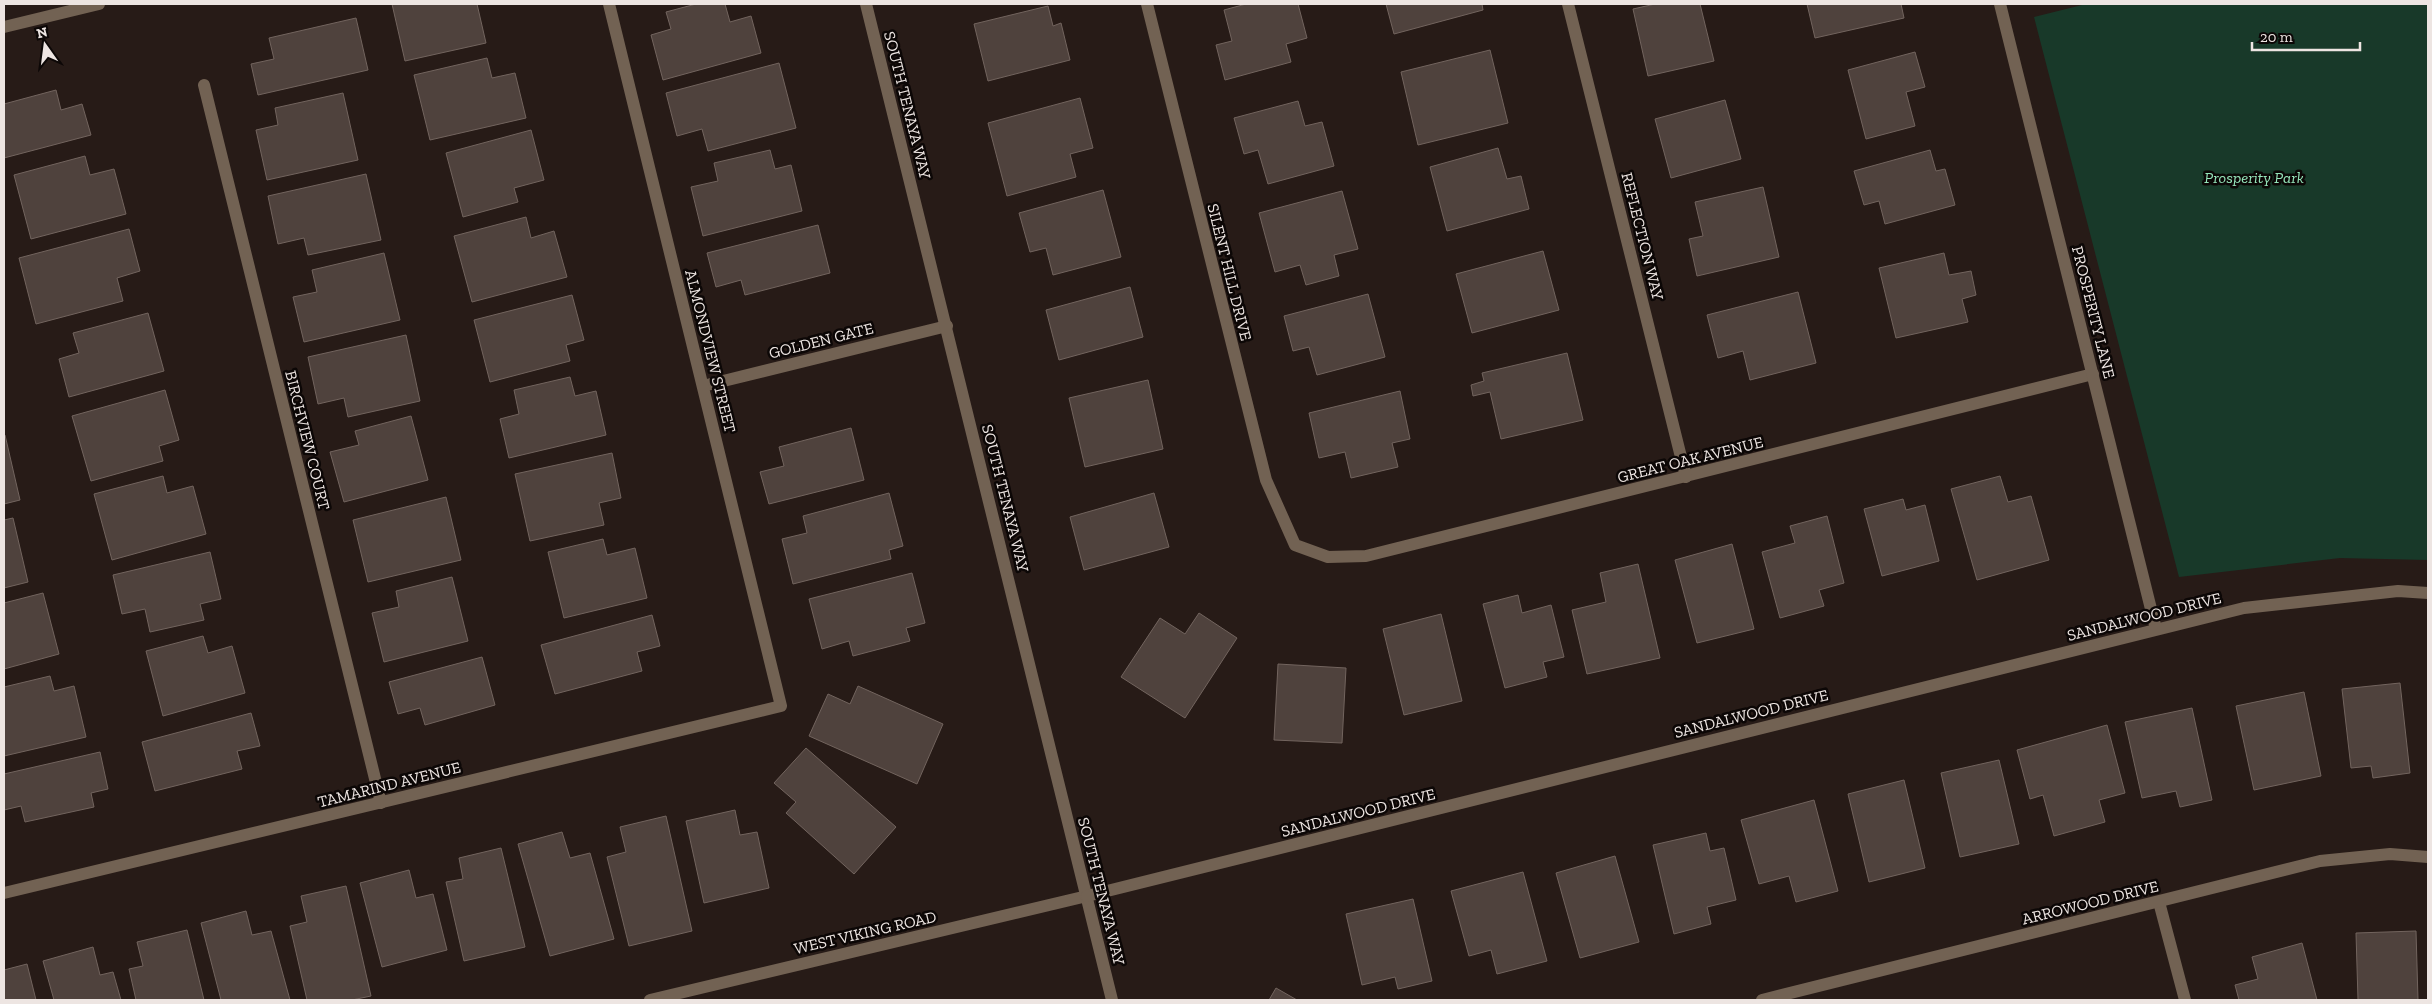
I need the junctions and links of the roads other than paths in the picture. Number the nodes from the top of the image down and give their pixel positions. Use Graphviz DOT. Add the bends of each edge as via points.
graph roads {
  1 [pos="100,4"];
  2 [pos="609,4"];
  3 [pos="866,4"];
  4 [pos="1147,4"];
  5 [pos="1568,4"];
  6 [pos="2000,4"];
  7 [pos="4,27"];
  8 [pos="204,85"];
  9 [pos="947,326"];
  10 [pos="2093,374"];
  11 [pos="703,386"];
  12 [pos="1686,477"];
  13 [pos="1295,545"];
  14 [pos="2428,593"];
  15 [pos="2156,629"];
  16 [pos="781,706"];
  17 [pos="381,803"];
  18 [pos="2428,857"];
  19 [pos="4,893"];
  20 [pos="1087,896"];
  21 [pos="2159,902"];
  22 [pos="650,1000"];
  23 [pos="1112,1000"];
  24 [pos="1762,1000"];
  25 [pos="2184,1000"];
  1 -- 7 [label="street"];
  2 -- 11 [label="street, ALMONDVIEW STREET"];
  3 -- 9 [label="street, SOUTH TENAYA WAY"];
  4 -- 13 [label="street, SILENT HILL DRIVE" via="1266,480"];
  5 -- 12 [label="street, REFLECTION WAY"];
  6 -- 10 [label="street, PROSPERITY LANE"];
  8 -- 17 [label="street, BIRCHVIEW COURT"];
  9 -- 11 [label="street, GOLDEN GATE"];
  9 -- 20 [label="street, SOUTH TENAYA WAY"];
  10 -- 12 [label="street, GREAT OAK AVENUE"];
  10 -- 15 [label="street, PROSPERITY LANE"];
  11 -- 16 [label="street, ALMONDVIEW STREET"];
  12 -- 13 [label="street, GREAT OAK AVENUE" via="1366,556 1328,557"];
  14 -- 15 [label="street, SANDALWOOD DRIVE" via="2398,591 2244,608"];
  15 -- 20 [label="street, SANDALWOOD DRIVE"];
  16 -- 17 [label="street, TAMARIND AVENUE"];
  17 -- 19 [label="street, TAMARIND AVENUE"];
  18 -- 21 [label="street, ARROWOOD DRIVE" via="2390,854 2320,861"];
  20 -- 22 [label="street, WEST VIKING ROAD"];
  20 -- 23 [label="street, SOUTH TENAYA WAY"];
  21 -- 24 [label="street, ARROWOOD DRIVE"];
  21 -- 25 [label="street"];
}
